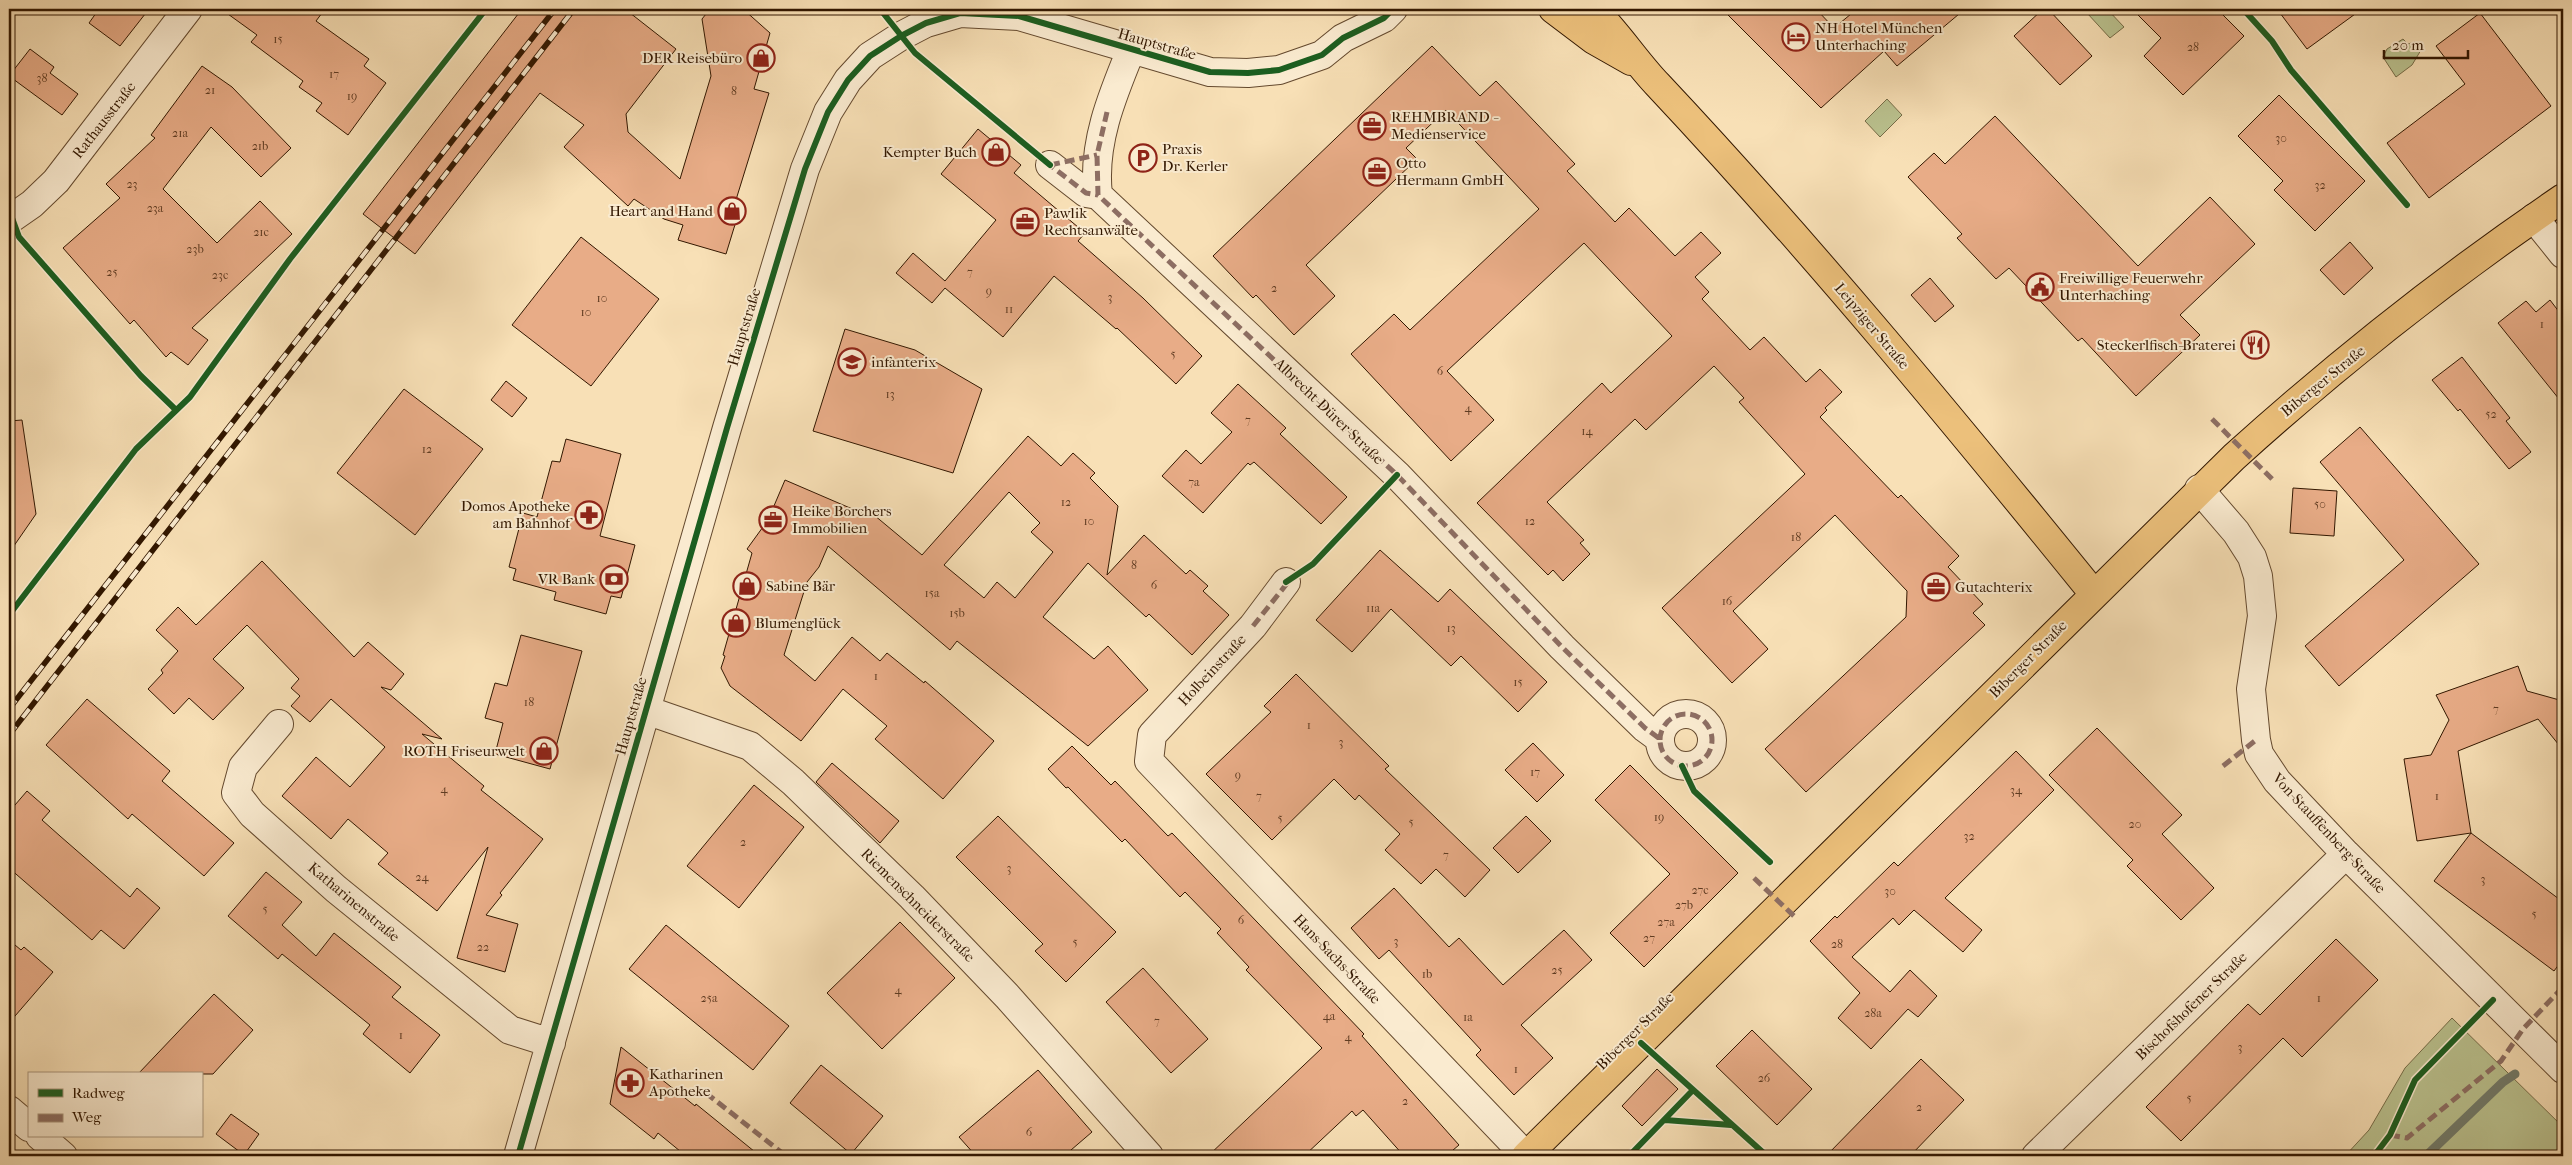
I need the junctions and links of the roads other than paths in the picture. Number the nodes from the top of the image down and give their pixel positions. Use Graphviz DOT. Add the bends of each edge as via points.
graph roads {
  1 [pos="188,9"];
  2 [pos="1359,9"];
  3 [pos="1393,9"];
  4 [pos="1553,9"];
  5 [pos="1593,9"];
  6 [pos="1343,38"];
  7 [pos="1131,50"];
  8 [pos="1640,67"];
  9 [pos="1097,155"];
  10 [pos="1098,195"];
  11 [pos="2563,198"];
  12 [pos="2534,218"];
  13 [pos="9,220"];
  14 [pos="2563,254"];
  15 [pos="2199,490"];
  16 [pos="1286,582"];
  17 [pos="2094,594"];
  18 [pos="646,710"];
  19 [pos="279,724"];
  20 [pos="1660,739"];
  21 [pos="1149,761"];
  22 [pos="2346,854"];
  23 [pos="551,1043"];
  24 [pos="2563,1069"];
  25 [pos="9,1110"];
  26 [pos="28,1126"];
  27 [pos="42,1138"];
  28 [pos="63,1156"];
  29 [pos="518,1156"];
  30 [pos="1149,1156"];
  31 [pos="1526,1156"];
  32 [pos="2036,1156"];
  1 -- 13 [label="street, Rathausstraße" via="56,181"];
  2 -- 6 [label="street, Hauptstraße"];
  3 -- 6 [label="street, Hauptstraße" via="1384,18"];
  4 -- 8 [label="main road, Leipziger Straße" via="1594,40"];
  5 -- 8 [label="main road, Leipziger Straße" via="1608,23"];
  6 -- 7 [label="street, Hauptstraße" via="1322,55 1300,64 1248,73 1210,72"];
  7 -- 9 [label="street" via="1107,112"];
  7 -- 18 [label="street, Hauptstraße" via="1019,16 960,13 926,23 901,36 870,56 848,80 828,112 805,169"];
  8 -- 17 [label="main road, Leipziger Straße" via="1803,244"];
  9 -- 10 [label="street"];
  9 -- 10 [label="street, Albrecht-Dürer-Straße" via="1050,165 1086,193"];
  10 -- 20 [label="street, Albrecht-Dürer-Straße" via="1397,475 1562,647"];
  11 -- 12 [label="main road, Biberger Straße"];
  12 -- 14 [label="street"];
  12 -- 15 [label="main road, Biberger Straße" via="2341,365"];
  15 -- 17 [label="main road, Biberger Straße"];
  15 -- 22 [label="street, Von-Stauffenberg-Straße" via="2236,532 2252,557 2258,576 2262,616 2251,689 2260,754 2277,781"];
  16 -- 21 [label="street, Holbeinstraße" via="1253,626 1152,734"];
  17 -- 31 [label="main road, Biberger Straße"];
  18 -- 23 [label="street, Hauptstraße"];
  18 -- 30 [label="street, Riemenschneiderstraße" via="750,746 793,782 1008,996"];
  19 -- 23 [label="street, Katharinenstraße" via="243,767 236,793 252,814 336,889 510,1030"];
  21 -- 31 [label="street, Hans-Sachs-Straße"];
  22 -- 24 [label="street, Von-Stauffenberg-Straße"];
  22 -- 32 [label="street, Bischofshofener Straße"];
  23 -- 29 [label="street, Hauptstraße"];
  25 -- 26 [label="street"];
  27 -- 28 [label="street"];
}
